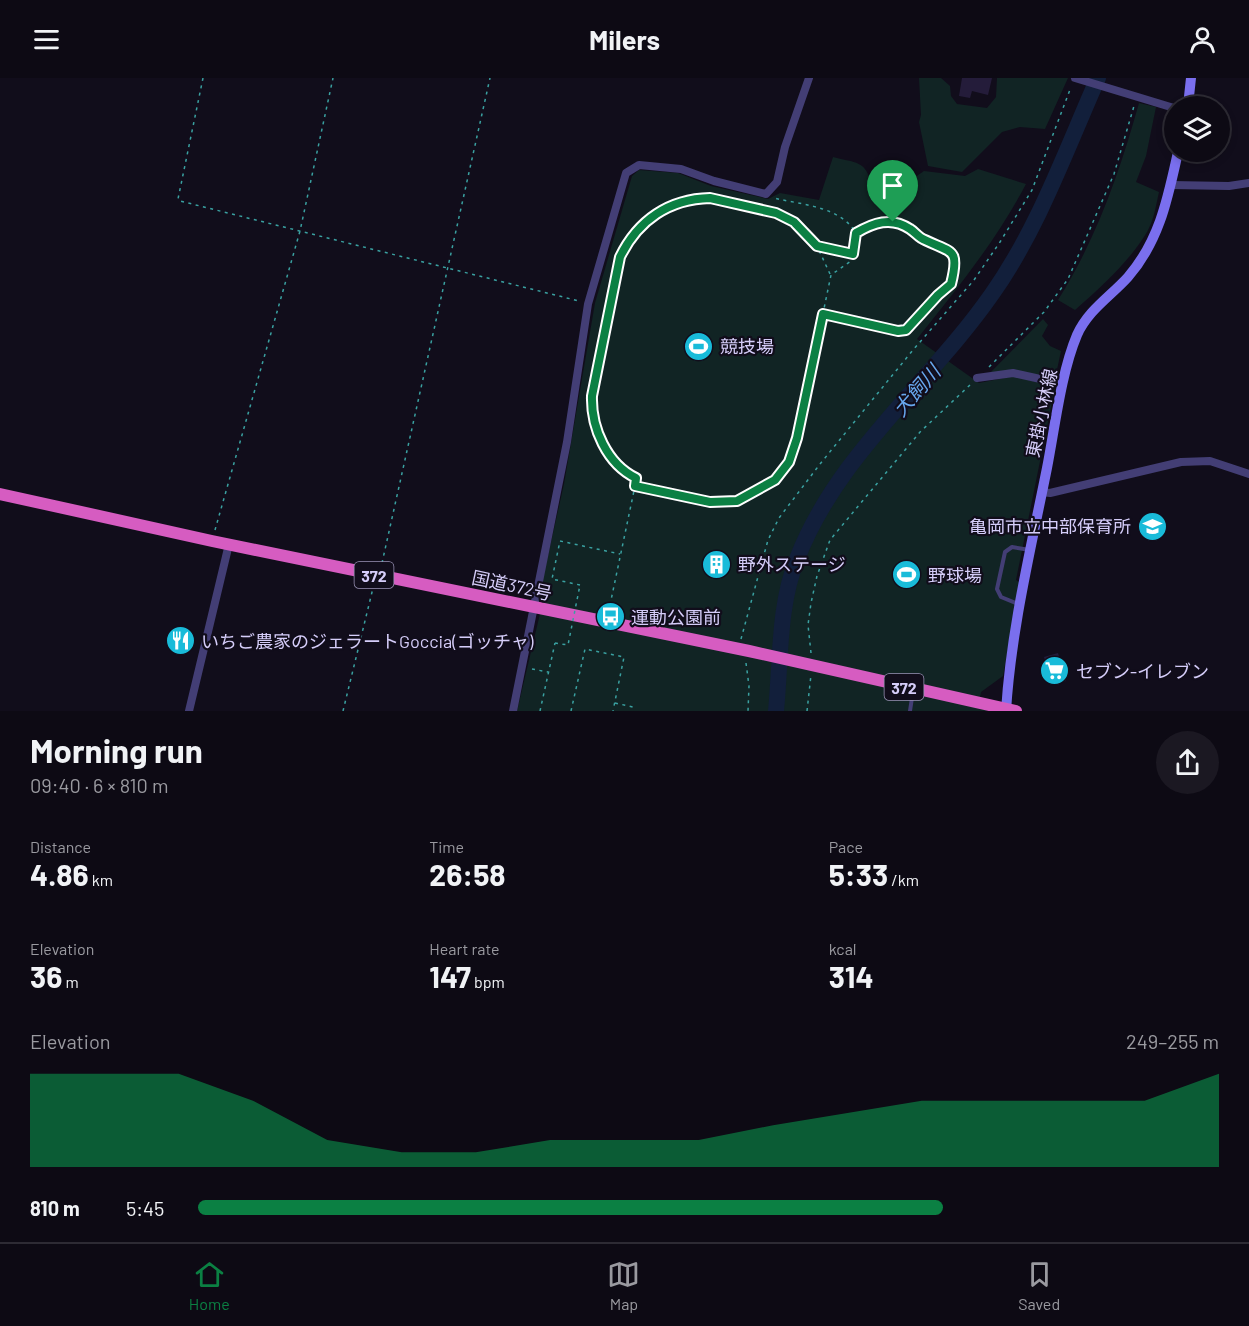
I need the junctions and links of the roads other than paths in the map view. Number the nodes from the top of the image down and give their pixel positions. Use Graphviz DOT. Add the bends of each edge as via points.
graph roads {
  1 [pos="809,78"];
  2 [pos="1191,78"];
  3 [pos="1078,79"];
  4 [pos="1189,96"];
  5 [pos="1164,105"];
  6 [pos="1176,162"];
  7 [pos="1249,183"];
  8 [pos="1171,185"];
  9 [pos="977,378"];
  10 [pos="1063,384"];
  11 [pos="1249,474"];
  12 [pos="1042,492"];
  13 [pos="0,495"];
  14 [pos="228,544"];
  15 [pos="1031,550"];
  16 [pos="1021,605"];
  17 [pos="535,609"];
  18 [pos="913,688"];
  19 [pos="1009,710"];
  20 [pos="189,711"];
  21 [pos="513,711"];
  22 [pos="910,711"];
  1 -- 17 [label="street" via="777,182 766,194 681,169 639,165 626,172 588,304"];
  2 -- 4 [label="main road"];
  3 -- 5 [label="street"];
  6 -- 8 [label="main road, 東掛小林線"];
  7 -- 8 [label="street"];
  8 -- 10 [label="main road, 東掛小林線" via="1164,215 1148,249 1129,276 1086,319 1077,335"];
  9 -- 10 [label="street" via="1013,373"];
  10 -- 12 [label="main road, 東掛小林線"];
  11 -- 12 [label="street" via="1210,461 1181,462 1050,494"];
  12 -- 15 [label="main road, 東掛小林線"];
  13 -- 14 [label="highway, 国道372号 / 372"];
  14 -- 17 [label="highway, 国道372号 / 372"];
  14 -- 20 [label="street"];
  15 -- 16 [label="main road, 東掛小林線"];
  15 -- 16 [label="lane" via="1012,547 1005,552 997,589 1001,597"];
  16 -- 19 [label="main road, 東掛小林線" via="1008,679"];
  17 -- 18 [label="highway, 国道372号 / 372"];
  17 -- 21 [label="street"];
  18 -- 19 [label="highway, 国道372号 / 372"];
  18 -- 22 [label="lane"];
}
